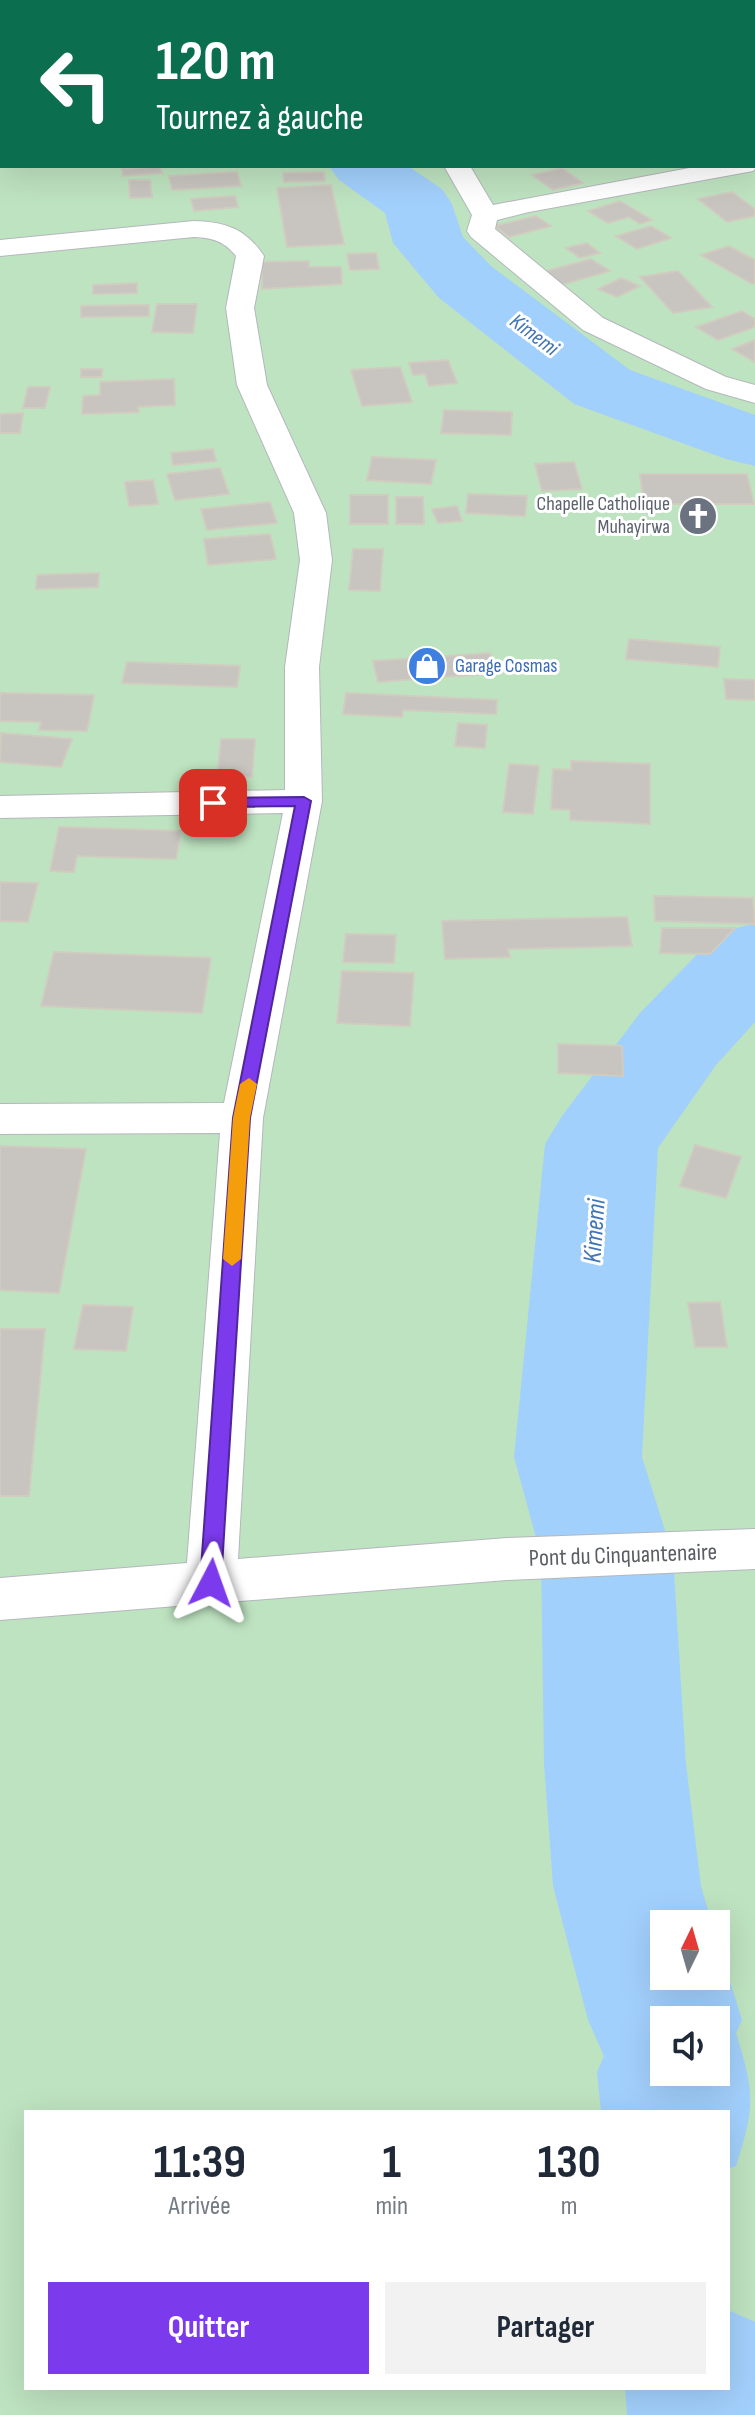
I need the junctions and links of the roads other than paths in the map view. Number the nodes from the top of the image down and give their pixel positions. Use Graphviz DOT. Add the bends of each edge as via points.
graph roads {
  1 [pos="458,168"];
  2 [pos="733,168"];
  3 [pos="485,215"];
  4 [pos="0,248"];
  5 [pos="749,387"];
  6 [pos="304,801"];
  7 [pos="0,807"];
  8 [pos="242,1118"];
  9 [pos="0,1119"];
  10 [pos="747,1549"];
  11 [pos="211,1583"];
  12 [pos="0,1599"];
  1 -- 3 [label="street"];
  2 -- 3 [label="street"];
  3 -- 5 [label="street" via="481,231 593,324 716,383"];
  4 -- 6 [label="street" via="194,229 235,236 250,256 240,308 252,385 310,513 316,560 302,667"];
  6 -- 7 [label="street"];
  6 -- 8 [label="street"];
  8 -- 9 [label="street"];
  8 -- 11 [label="street"];
  10 -- 11 [label="street, Pont du Cinquantenaire" via="507,1559"];
  11 -- 12 [label="street, Pont du Cinquantenaire"];
}
